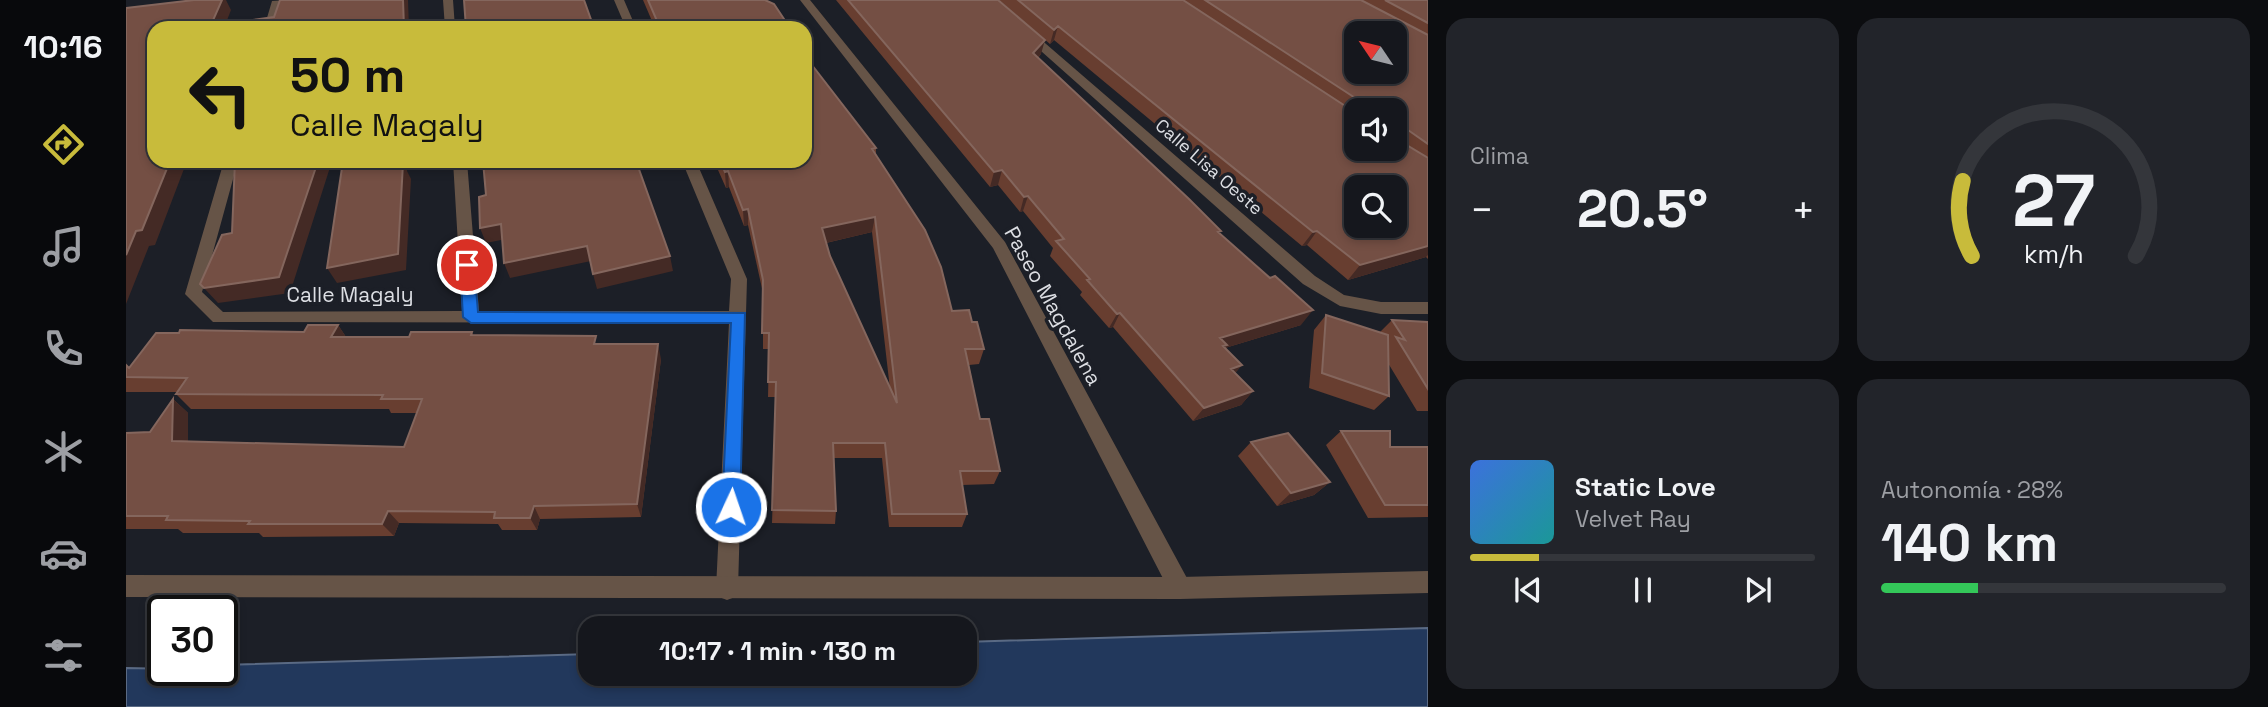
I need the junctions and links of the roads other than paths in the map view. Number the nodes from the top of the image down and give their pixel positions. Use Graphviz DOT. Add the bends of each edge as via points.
graph roads {
  1 [pos="283,0"];
  2 [pos="448,0"];
  3 [pos="619,0"];
  4 [pos="805,0"];
  5 [pos="271,21"];
  6 [pos="450,21"];
  7 [pos="628,21"];
  8 [pos="1020,27"];
  9 [pos="229,168"];
  10 [pos="460,168"];
  11 [pos="692,168"];
  12 [pos="1428,308"];
  13 [pos="471,317"];
  14 [pos="739,317"];
  15 [pos="1428,582"];
  16 [pos="126,586"];
  17 [pos="1180,588"];
  18 [pos="727,589"];
  1 -- 5 [label="street" via="276,3"];
  2 -- 6 [label="street"];
  3 -- 7 [label="street"];
  4 -- 17 [label="street, Paseo Magdalena" via="1000,246"];
  8 -- 12 [label="street, Calle Lisa Oeste" via="1309,280 1340,300 1381,308"];
  9 -- 13 [label="street, Calle Magaly" via="193,294 219,318"];
  10 -- 13 [label="street"];
  11 -- 14 [label="street" via="739,279"];
  13 -- 14 [label="street, Calle Magaly"];
  14 -- 18 [label="street"];
  15 -- 17 [label="street"];
  16 -- 18 [label="street"];
  17 -- 18 [label="street"];
}
